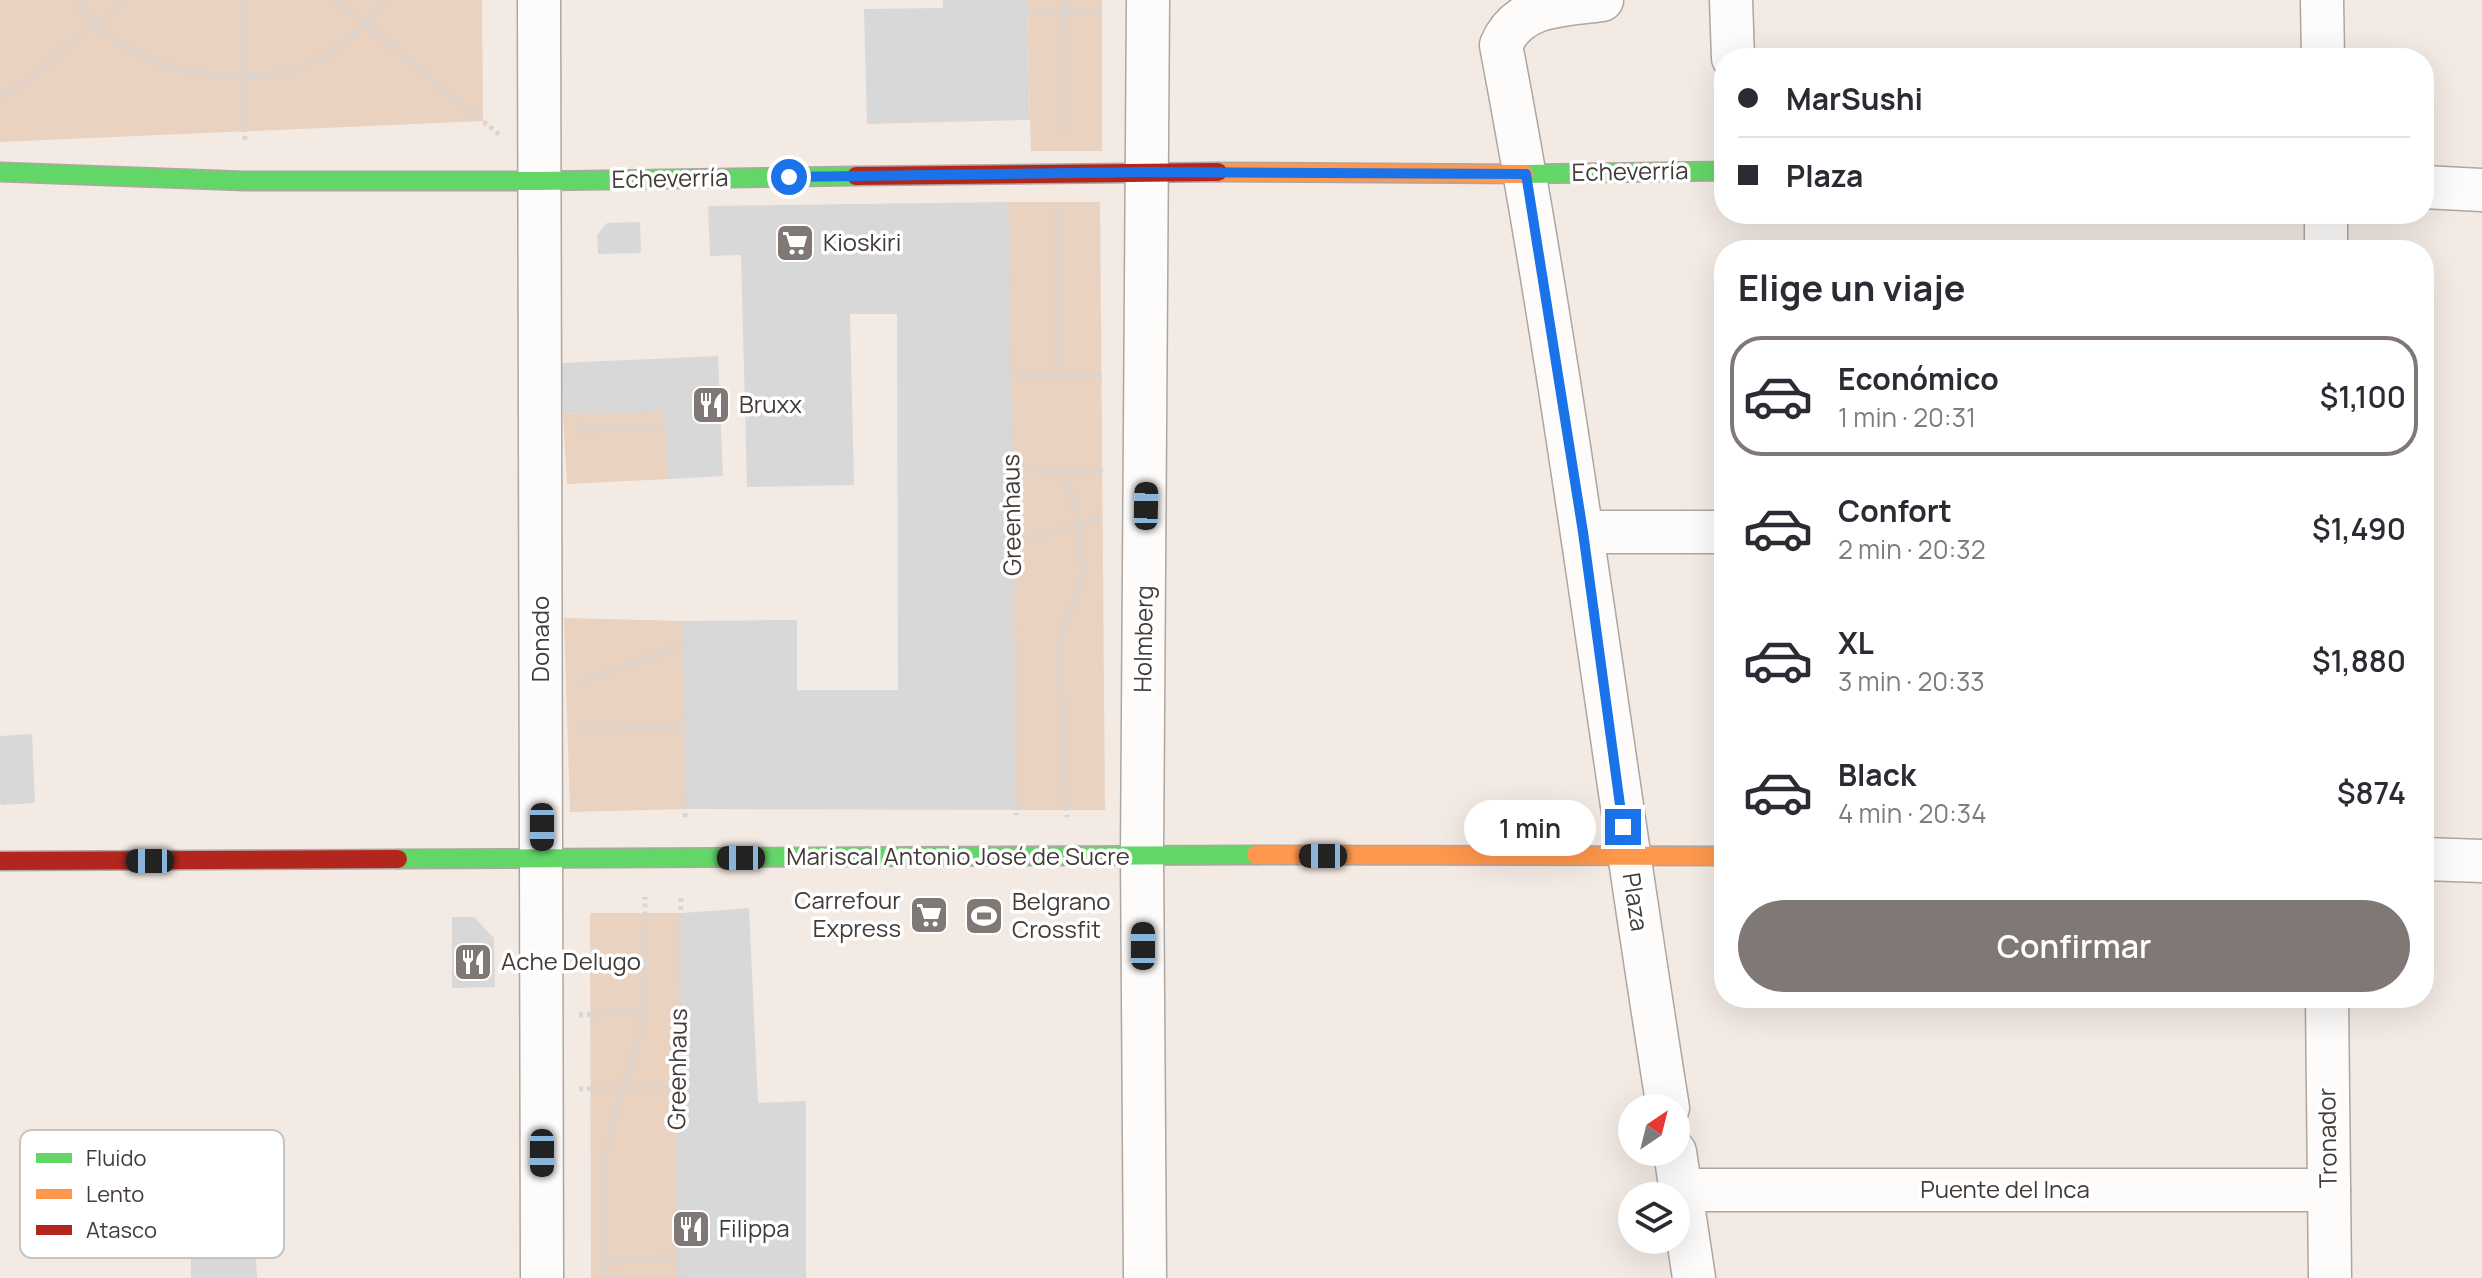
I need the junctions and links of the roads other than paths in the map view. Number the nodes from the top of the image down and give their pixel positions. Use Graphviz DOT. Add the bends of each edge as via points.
graph roads {
  1 [pos="539,0"];
  2 [pos="1148,0"];
  3 [pos="1602,0"];
  4 [pos="1731,0"];
  5 [pos="2322,0"];
  6 [pos="1733,48"];
  7 [pos="2323,48"];
  8 [pos="1714,171"];
  9 [pos="0,172"];
  10 [pos="1149,172"];
  11 [pos="540,174"];
  12 [pos="1526,174"];
  13 [pos="2434,188"];
  14 [pos="2482,190"];
  15 [pos="1583,532"];
  16 [pos="1714,532"];
  17 [pos="1142,855"];
  18 [pos="1628,856"];
  19 [pos="1714,856"];
  20 [pos="542,858"];
  21 [pos="2434,859"];
  22 [pos="0,861"];
  23 [pos="2482,861"];
  24 [pos="2327,1008"];
  25 [pos="1666,1094"];
  26 [pos="1678,1171"];
  27 [pos="2329,1190"];
  28 [pos="542,1278"];
  29 [pos="1145,1278"];
  30 [pos="1694,1278"];
  31 [pos="2330,1278"];
  1 -- 11 [label="street, Donado"];
  2 -- 10 [label="street, Holmberg"];
  3 -- 12 [label="street, Plaza" via="1529,12 1508,29 1501,45"];
  4 -- 6 [label="street"];
  5 -- 7 [label="street"];
  8 -- 12 [label="street, Echeverría"];
  9 -- 11 [label="street, Echeverría" via="245,181"];
  10 -- 11 [label="street, Echeverría"];
  10 -- 12 [label="street, Echeverría"];
  10 -- 17 [label="street, Holmberg"];
  11 -- 20 [label="street, Donado"];
  12 -- 15 [label="street, Plaza"];
  13 -- 14 [label="street"];
  15 -- 16 [label="street"];
  15 -- 18 [label="street, Plaza"];
  17 -- 18 [label="street, Mariscal Antonio José de Sucre"];
  17 -- 20 [label="street, Mariscal Antonio José de Sucre"];
  17 -- 29 [label="street, Holmberg"];
  18 -- 19 [label="street, Mariscal Antonio José de Sucre"];
  18 -- 25 [label="street, Plaza"];
  20 -- 22 [label="street, Mariscal Antonio José de Sucre"];
  20 -- 28 [label="street, Donado"];
  21 -- 23 [label="street"];
  24 -- 27 [label="street, Tronador"];
  26 -- 27 [label="street, Puente del Inca"];
  26 -- 30 [label="street"];
  27 -- 31 [label="street, Tronador"];
}
